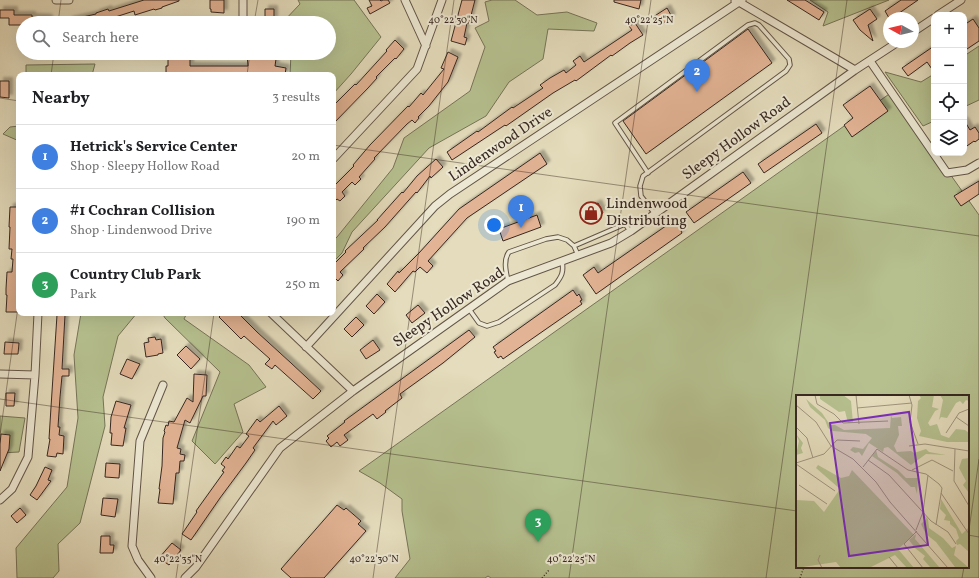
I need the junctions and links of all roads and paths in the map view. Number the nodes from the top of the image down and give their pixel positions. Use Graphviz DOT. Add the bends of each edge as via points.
graph roads {
  1 [pos="56,0"];
  2 [pos="69,0"];
  3 [pos="243,0"];
  4 [pos="405,0"];
  5 [pos="442,0"];
  6 [pos="961,0"];
  7 [pos="738,1"];
  8 [pos="943,12"];
  9 [pos="243,16"];
  10 [pos="766,17"];
  11 [pos="931,20"];
  12 [pos="759,25"];
  13 [pos="919,28"];
  14 [pos="426,46"];
  15 [pos="889,48"];
  16 [pos="870,61"];
  17 [pos="855,70"];
  18 [pos="336,156"];
  19 [pos="979,163"];
  20 [pos="648,172"];
  21 [pos="654,214"];
  22 [pos="630,231"];
  23 [pos="574,246"];
  24 [pos="578,255"];
  25 [pos="562,261"];
  26 [pos="508,281"];
  27 [pos="469,309"];
  28 [pos="336,314"];
  29 [pos="38,316"];
  30 [pos="274,316"];
  31 [pos="334,316"];
  32 [pos="306,347"];
  33 [pos="0,374"];
  34 [pos="35,375"];
  35 [pos="163,386"];
  36 [pos="353,391"];
  37 [pos="0,500"];
  38 [pos="804,568"];
  39 [pos="549,570"];
  40 [pos="151,578"];
  41 [pos="185,578"];
  42 [pos="542,578"];
  43 [pos="800,578"];
  1 -- 2 [label="street"];
  3 -- 9 [label="street"];
  4 -- 14 [label="street"];
  5 -- 14 [label="street"];
  6 -- 8 [label="street"];
  7 -- 10 [label="street"];
  7 -- 28 [label="street, Lindenwood Drive" via="450,194 435,206"];
  10 -- 12 [label="lane"];
  10 -- 17 [label="street"];
  11 -- 13 [label="street"];
  12 -- 20 [label="lane" via="789,59 790,66"];
  12 -- 20 [label="lane" via="748,25 615,123"];
  14 -- 18 [label="street" via="417,69"];
  15 -- 16 [label="street, Sleepy Hollow Road"];
  16 -- 17 [label="street, Sleepy Hollow Road"];
  16 -- 19 [label="street" via="948,173 967,170"];
  17 -- 21 [label="street, Sleepy Hollow Road"];
  20 -- 21 [label="lane" via="643,176 640,186 641,196"];
  21 -- 22 [label="street, Sleepy Hollow Road"];
  22 -- 23 [label="lane" via="625,224"];
  22 -- 24 [label="street, Sleepy Hollow Road" via="611,243"];
  23 -- 24 [label="lane"];
  23 -- 26 [label="lane" via="558,237 509,252 506,256"];
  24 -- 25 [label="street, Sleepy Hollow Road"];
  25 -- 26 [label="street, Sleepy Hollow Road"];
  25 -- 27 [label="lane" via="562,277 556,285 499,322 487,326 479,323"];
  26 -- 27 [label="street, Sleepy Hollow Road"];
  27 -- 36 [label="street, Sleepy Hollow Road"];
  29 -- 34 [label="street"];
  30 -- 32 [label="street"];
  31 -- 32 [label="street, Lindenwood Drive"];
  32 -- 36 [label="street"];
  33 -- 34 [label="street"];
  34 -- 37 [label="street" via="28,457 12,489"];
  35 -- 40 [label="street" via="140,441 132,546"];
  36 -- 41 [label="street, Sleepy Hollow Road" via="280,448 196,567"];
  38 -- 43 [label="path"];
  39 -- 42 [label="path"];
}
